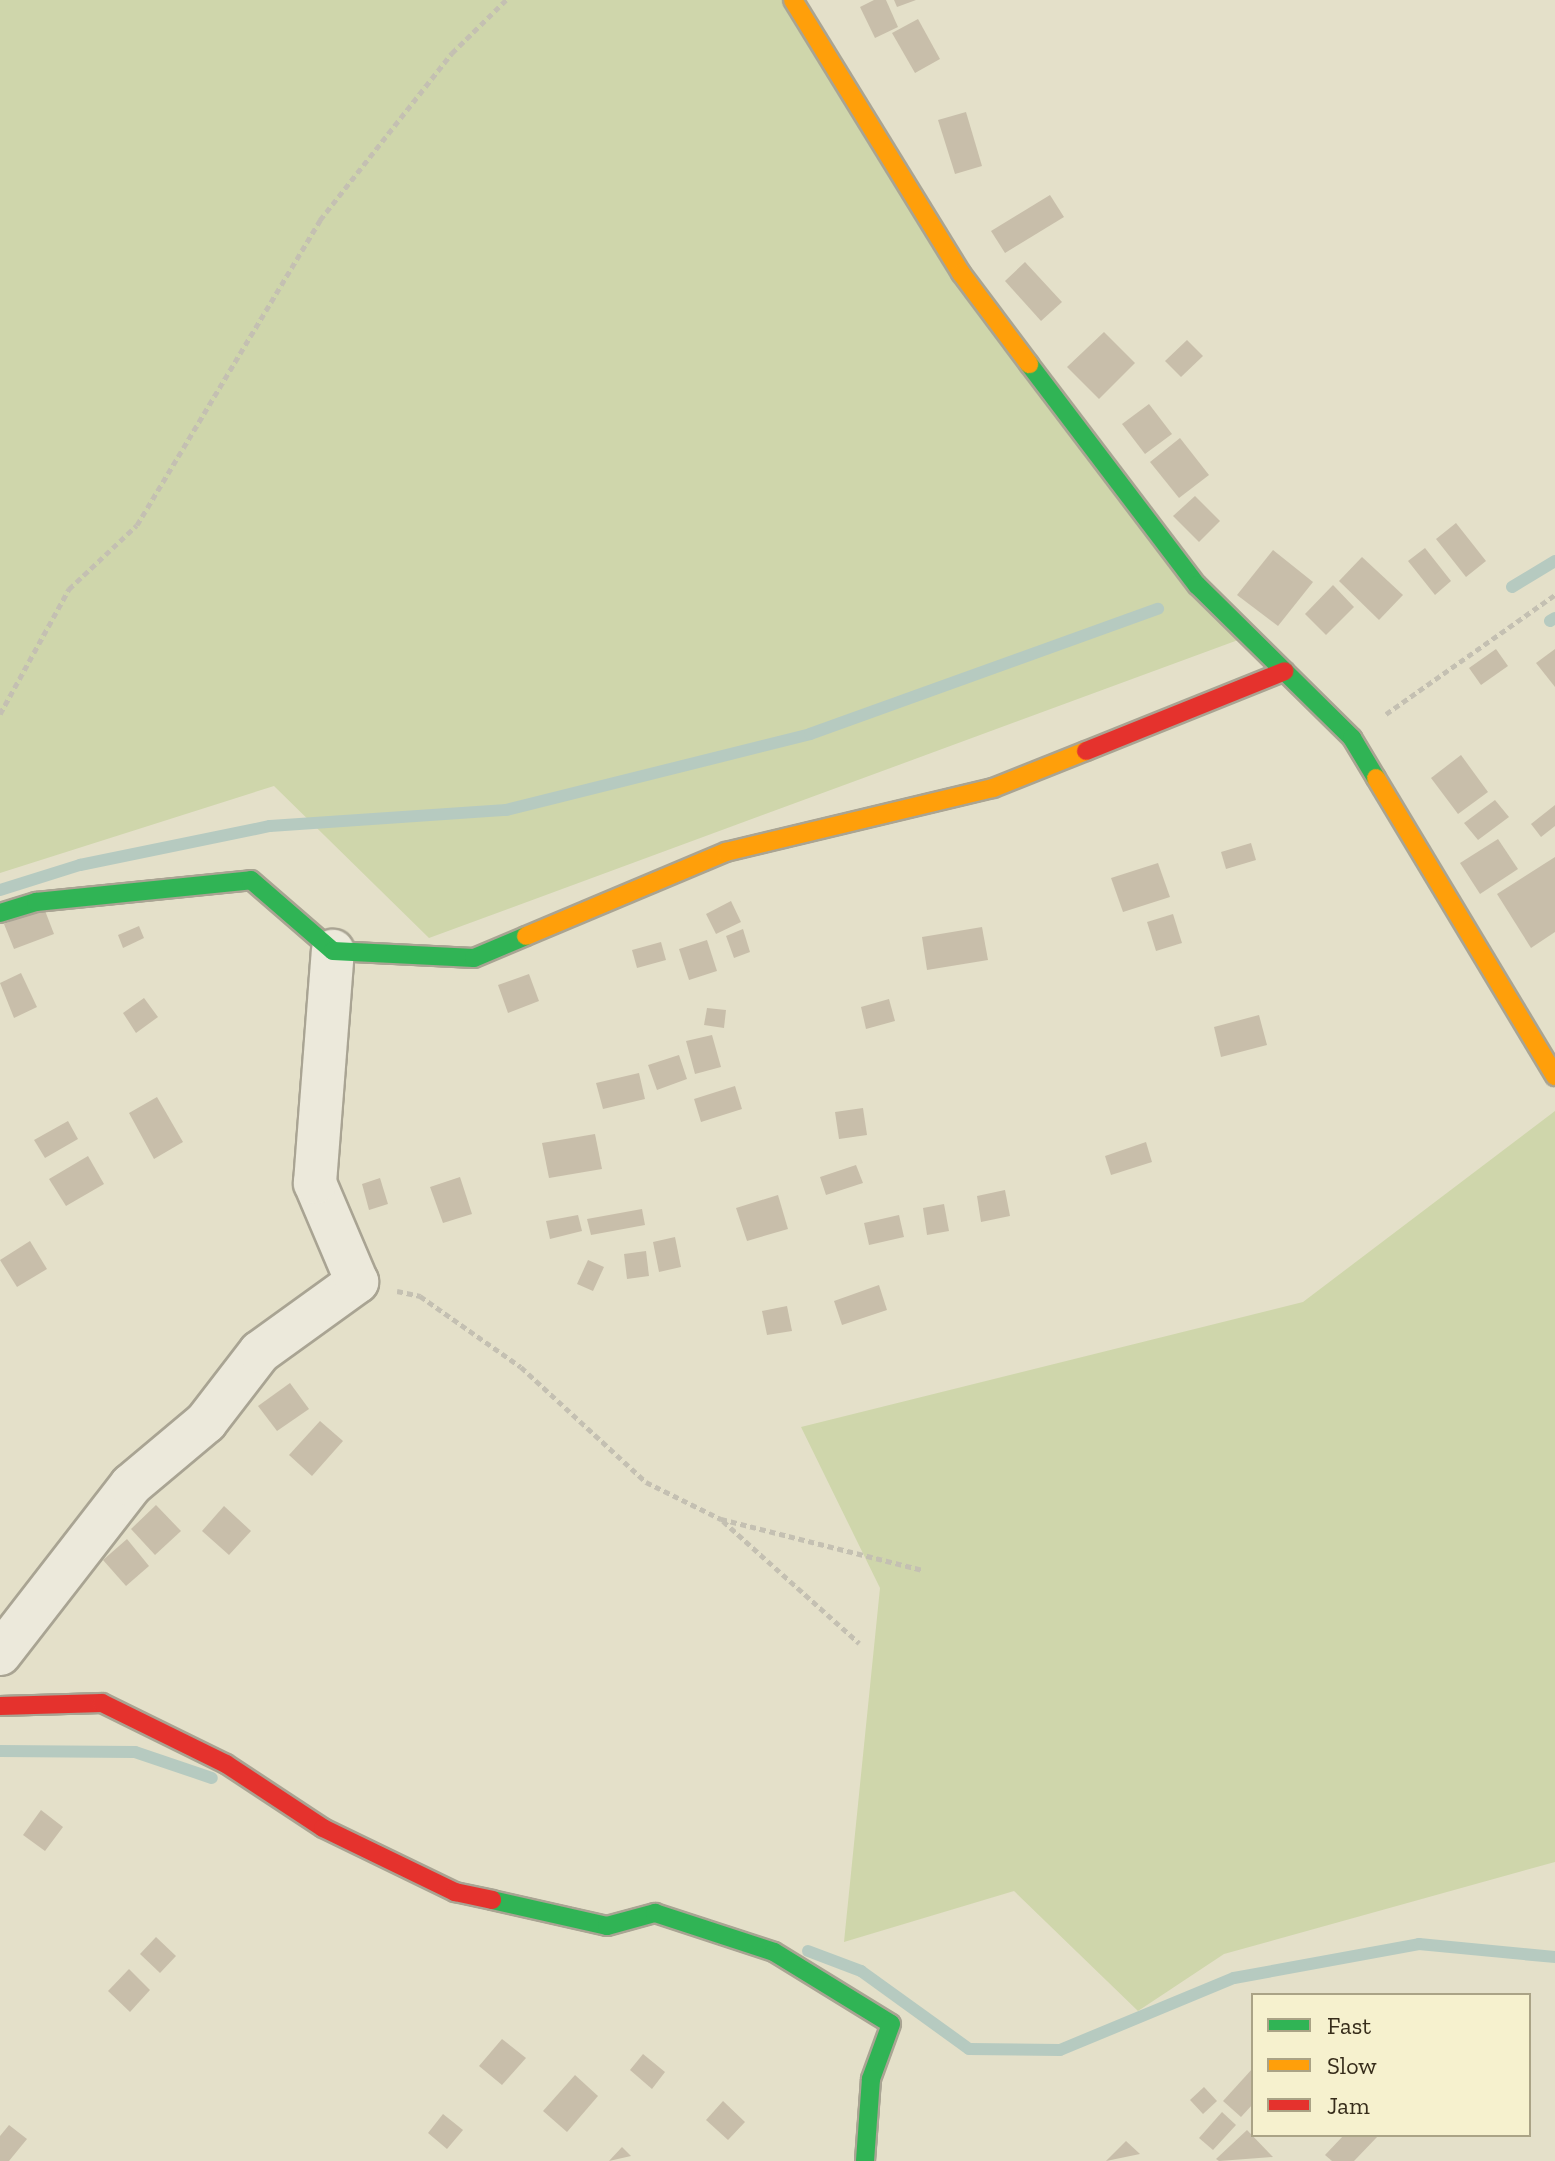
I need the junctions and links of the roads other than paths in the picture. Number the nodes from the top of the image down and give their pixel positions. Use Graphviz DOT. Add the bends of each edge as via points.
graph roads {
  1 [pos="793,0"];
  2 [pos="1285,671"];
  3 [pos="0,913"];
  4 [pos="333,951"];
  5 [pos="1555,1076"];
  6 [pos="0,1654"];
  7 [pos="0,1706"];
  8 [pos="865,2161"];
  1 -- 2 [label="street" via="961,273 1197,585"];
  2 -- 4 [label="street" via="993,788 726,852 474,958"];
  2 -- 5 [label="street" via="1352,738"];
  3 -- 4 [label="street" via="36,902 251,880"];
  4 -- 6 [label="street" via="315,1183 357,1282 260,1352 206,1422 131,1485"];
  7 -- 8 [label="street" via="25,1700 102,1703 226,1764 323,1828 455,1892 607,1926 655,1913 774,1952 891,2024 871,2079"];
}
